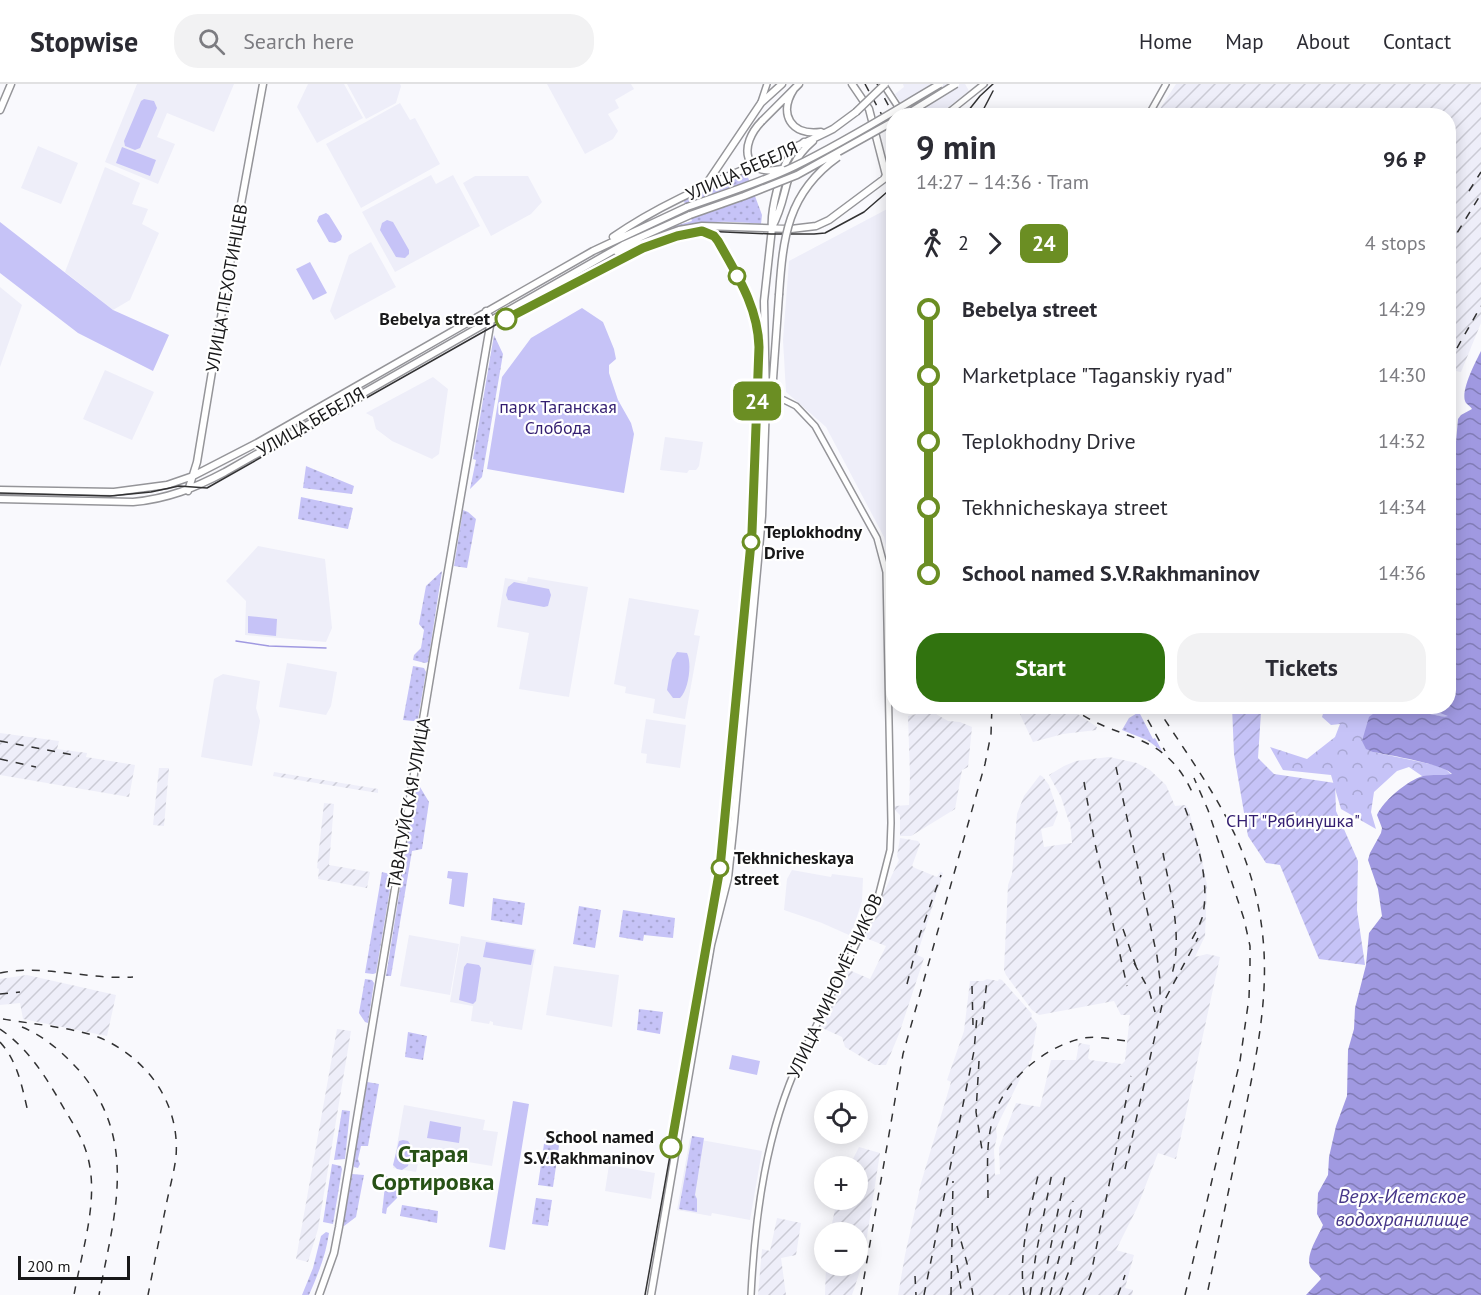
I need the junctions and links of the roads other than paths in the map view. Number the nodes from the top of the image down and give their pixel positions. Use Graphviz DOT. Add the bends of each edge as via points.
graph roads {
  1 [pos="11,84"];
  2 [pos="263,84"];
  3 [pos="767,84"];
  4 [pos="782,84"];
  5 [pos="852,84"];
  6 [pos="884,84"];
  7 [pos="940,84"];
  8 [pos="956,84"];
  9 [pos="984,84"];
  10 [pos="1166,84"];
  11 [pos="796,86"];
  12 [pos="761,103"];
  13 [pos="899,108"];
  14 [pos="900,108"];
  15 [pos="917,108"];
  16 [pos="954,108"];
  17 [pos="1152,108"];
  18 [pos="0,110"];
  19 [pos="886,116"];
  20 [pos="886,126"];
  21 [pos="833,129"];
  22 [pos="821,135"];
  23 [pos="860,141"];
  24 [pos="804,142"];
  25 [pos="805,161"];
  26 [pos="704,187"];
  27 [pos="772,228"];
  28 [pos="593,250"];
  29 [pos="598,260"];
  30 [pos="486,311"];
  31 [pos="491,320"];
  32 [pos="766,396"];
  33 [pos="193,476"];
  34 [pos="0,490"];
  35 [pos="188,491"];
  36 [pos="0,499"];
  37 [pos="886,572"];
  38 [pos="889,714"];
  39 [pos="319,1295"];
  40 [pos="651,1295"];
  41 [pos="750,1295"];
  1 -- 18 [label="main road"];
  2 -- 33 [label="main road, УЛИЦА ПЕХОТИНЦЕВ"];
  3 -- 12 [label="street"];
  4 -- 12 [label="main road"];
  5 -- 27 [label="main road, УЛИЦА БЕБЕЛЯ" via="869,109 886,171 884,179 823,223 803,228"];
  6 -- 13 [label="street"];
  6 -- 21 [label="main road, УЛИЦА БЕБЕЛЯ, bridge"];
  7 -- 14 [label="main road, bridge"];
  8 -- 15 [label="main road, bridge"];
  9 -- 16 [label="street"];
  10 -- 17 [label="street"];
  11 -- 21 [label="main road" via="786,106 788,118 796,128 809,133"];
  11 -- 25 [label="main road, bridge" via="748,139 747,151 756,167 768,171"];
  12 -- 26 [label="main road"];
  19 -- 25 [label="main road, bridge"];
  20 -- 23 [label="main road, bridge"];
  21 -- 22 [label="main road, УЛИЦА БЕБЕЛЯ"];
  22 -- 24 [label="main road, УЛИЦА БЕБЕЛЯ"];
  22 -- 27 [label="main road" via="796,158"];
  23 -- 29 [label="main road, УЛИЦА БЕБЕЛЯ, bridge" via="780,182 690,215"];
  23 -- 32 [label="main road, bridge" via="818,174 795,205 784,238 773,379"];
  24 -- 26 [label="main road, УЛИЦА БЕБЕЛЯ"];
  24 -- 27 [label="main road" via="788,160 771,216"];
  25 -- 28 [label="main road, УЛИЦА БЕБЕЛЯ, bridge" via="687,207"];
  26 -- 28 [label="main road, УЛИЦА БЕБЕЛЯ" via="635,222"];
  27 -- 29 [label="main road, УЛИЦА БЕБЕЛЯ" via="690,227"];
  27 -- 32 [label="main road" via="764,301"];
  28 -- 30 [label="main road, УЛИЦА БЕБЕЛЯ"];
  29 -- 31 [label="main road, УЛИЦА БЕБЕЛЯ"];
  30 -- 31 [label="main road"];
  30 -- 33 [label="main road, УЛИЦА БЕБЕЛЯ"];
  31 -- 35 [label="main road, УЛИЦА БЕБЕЛЯ"];
  31 -- 39 [label="main road, ТАВАТУЙСКАЯ УЛИЦА" via="339,1227"];
  32 -- 37 [label="street, УЛИЦА МИНОМЁТЧИКОВ" via="796,406 815,426 877,538"];
  32 -- 40 [label="main road" via="760,553 728,878 711,945"];
  33 -- 34 [label="main road, УЛИЦА БЕБЕЛЯ" via="167,485 114,492"];
  33 -- 35 [label="main road, УЛИЦА ПЕХОТИНЦЕВ"];
  35 -- 36 [label="main road, УЛИЦА БЕБЕЛЯ" via="133,502"];
  38 -- 41 [label="street, УЛИЦА МИНОМЁТЧИКОВ" via="890,850 877,901 788,1084 780,1109 762,1188"];
}
